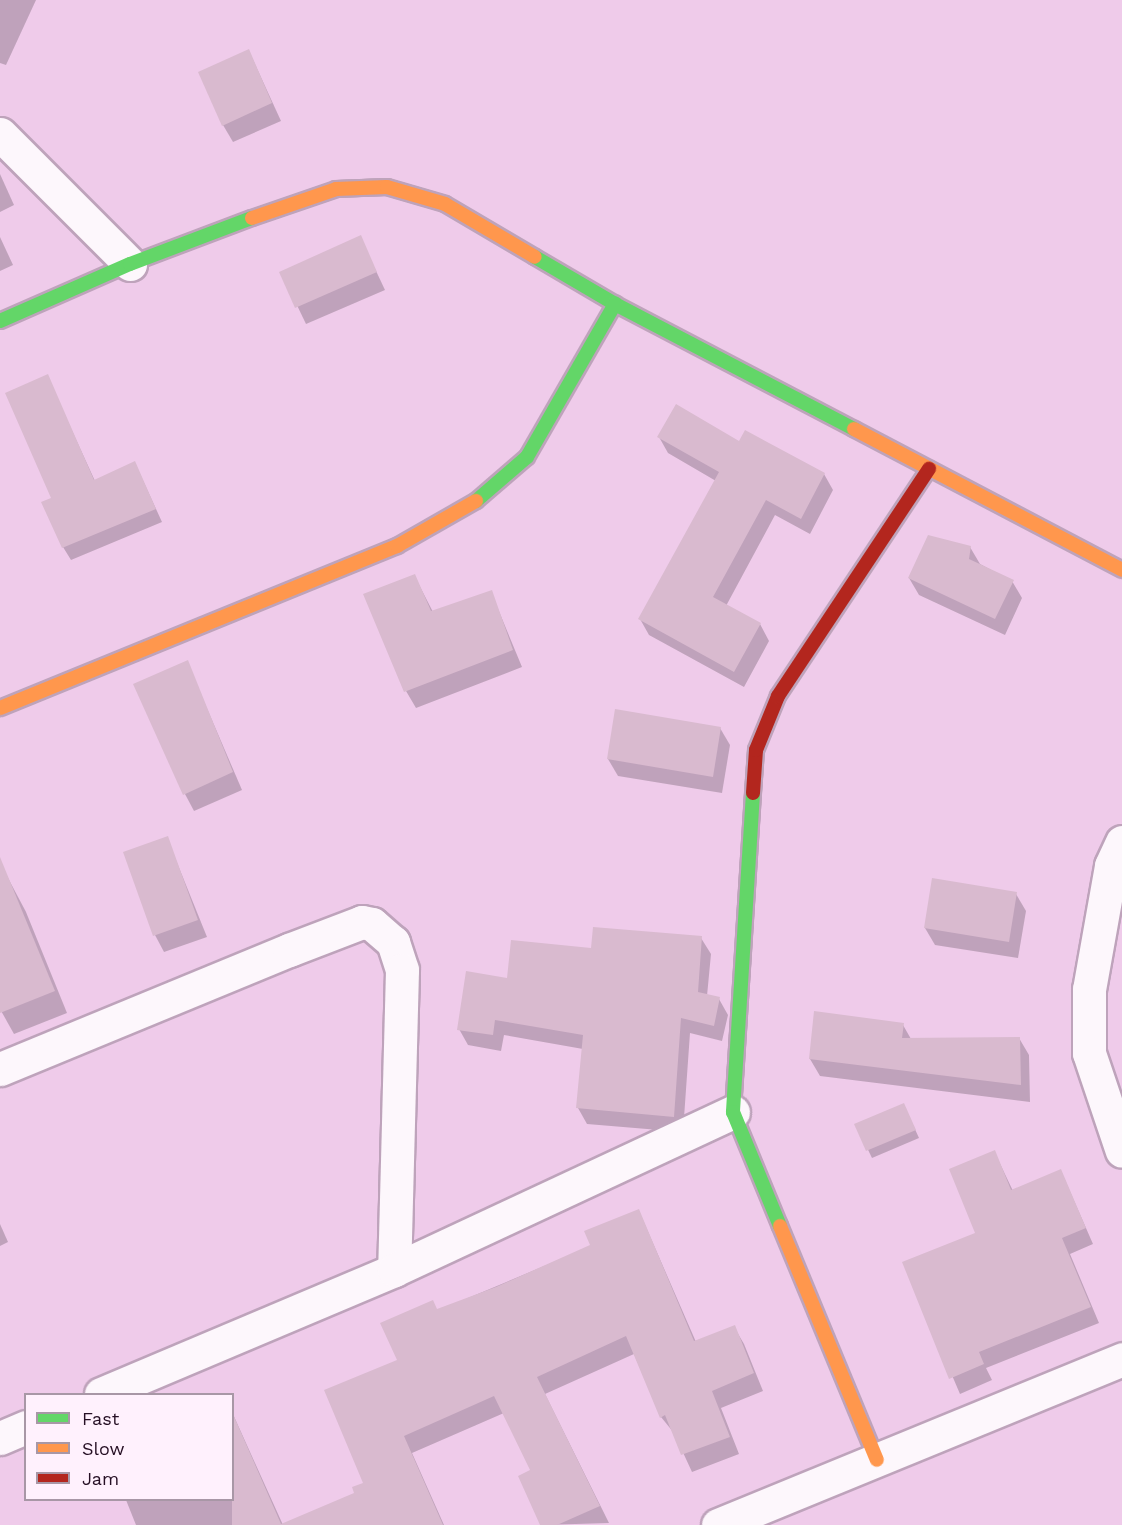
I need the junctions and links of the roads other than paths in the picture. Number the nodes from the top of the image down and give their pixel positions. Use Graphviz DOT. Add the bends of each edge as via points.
graph roads {
  1 [pos="0,134"];
  2 [pos="130,264"];
  3 [pos="615,304"];
  4 [pos="0,321"];
  5 [pos="929,469"];
  6 [pos="1122,570"];
  7 [pos="0,708"];
  8 [pos="1118,859"];
  9 [pos="0,1069"];
  10 [pos="732,1112"];
  11 [pos="1122,1151"];
  12 [pos="394,1270"];
  13 [pos="1122,1359"];
  14 [pos="107,1393"];
  15 [pos="24,1428"];
  16 [pos="0,1438"];
  17 [pos="877,1460"];
  18 [pos="718,1525"];
  1 -- 2 [label="street"];
  2 -- 3 [label="street" via="336,189 387,187 445,204"];
  2 -- 4 [label="street"];
  3 -- 5 [label="street"];
  3 -- 7 [label="street" via="526,457 472,504 397,546"];
  5 -- 6 [label="street"];
  5 -- 10 [label="street" via="778,696 756,750"];
  8 -- 11 [label="street" via="1089,989 1089,1053"];
  9 -- 12 [label="street" via="289,950 362,922 372,924 393,942 402,970"];
  10 -- 12 [label="street"];
  10 -- 17 [label="street"];
  12 -- 14 [label="street"];
  13 -- 17 [label="street"];
  15 -- 16 [label="street"];
  17 -- 18 [label="street"];
}
